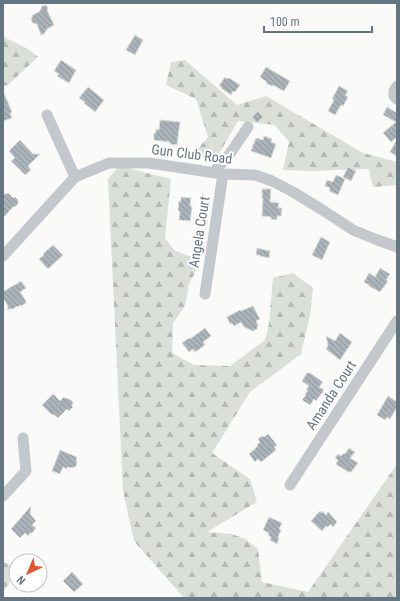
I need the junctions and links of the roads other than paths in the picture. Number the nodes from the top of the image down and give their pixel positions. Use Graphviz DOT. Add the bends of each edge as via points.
graph roads {
  1 [pos="397,86"];
  2 [pos="397,99"];
  3 [pos="47,115"];
  4 [pos="248,127"];
  5 [pos="219,173"];
  6 [pos="75,176"];
  7 [pos="397,247"];
  8 [pos="3,256"];
  9 [pos="205,294"];
  10 [pos="397,322"];
  11 [pos="23,438"];
  12 [pos="290,485"];
  13 [pos="3,496"];
  1 -- 2 [label="street" via="393,94"];
  3 -- 6 [label="street"];
  4 -- 5 [label="street"];
  5 -- 6 [label="street, Gun Club Road" via="149,163 109,163"];
  5 -- 7 [label="street, Gun Club Road" via="255,175 272,181 353,230"];
  5 -- 9 [label="street, Angela Court"];
  6 -- 8 [label="street, Gun Club Road"];
  10 -- 12 [label="street, Amanda Court"];
  11 -- 13 [label="street" via="26,471"];
}
